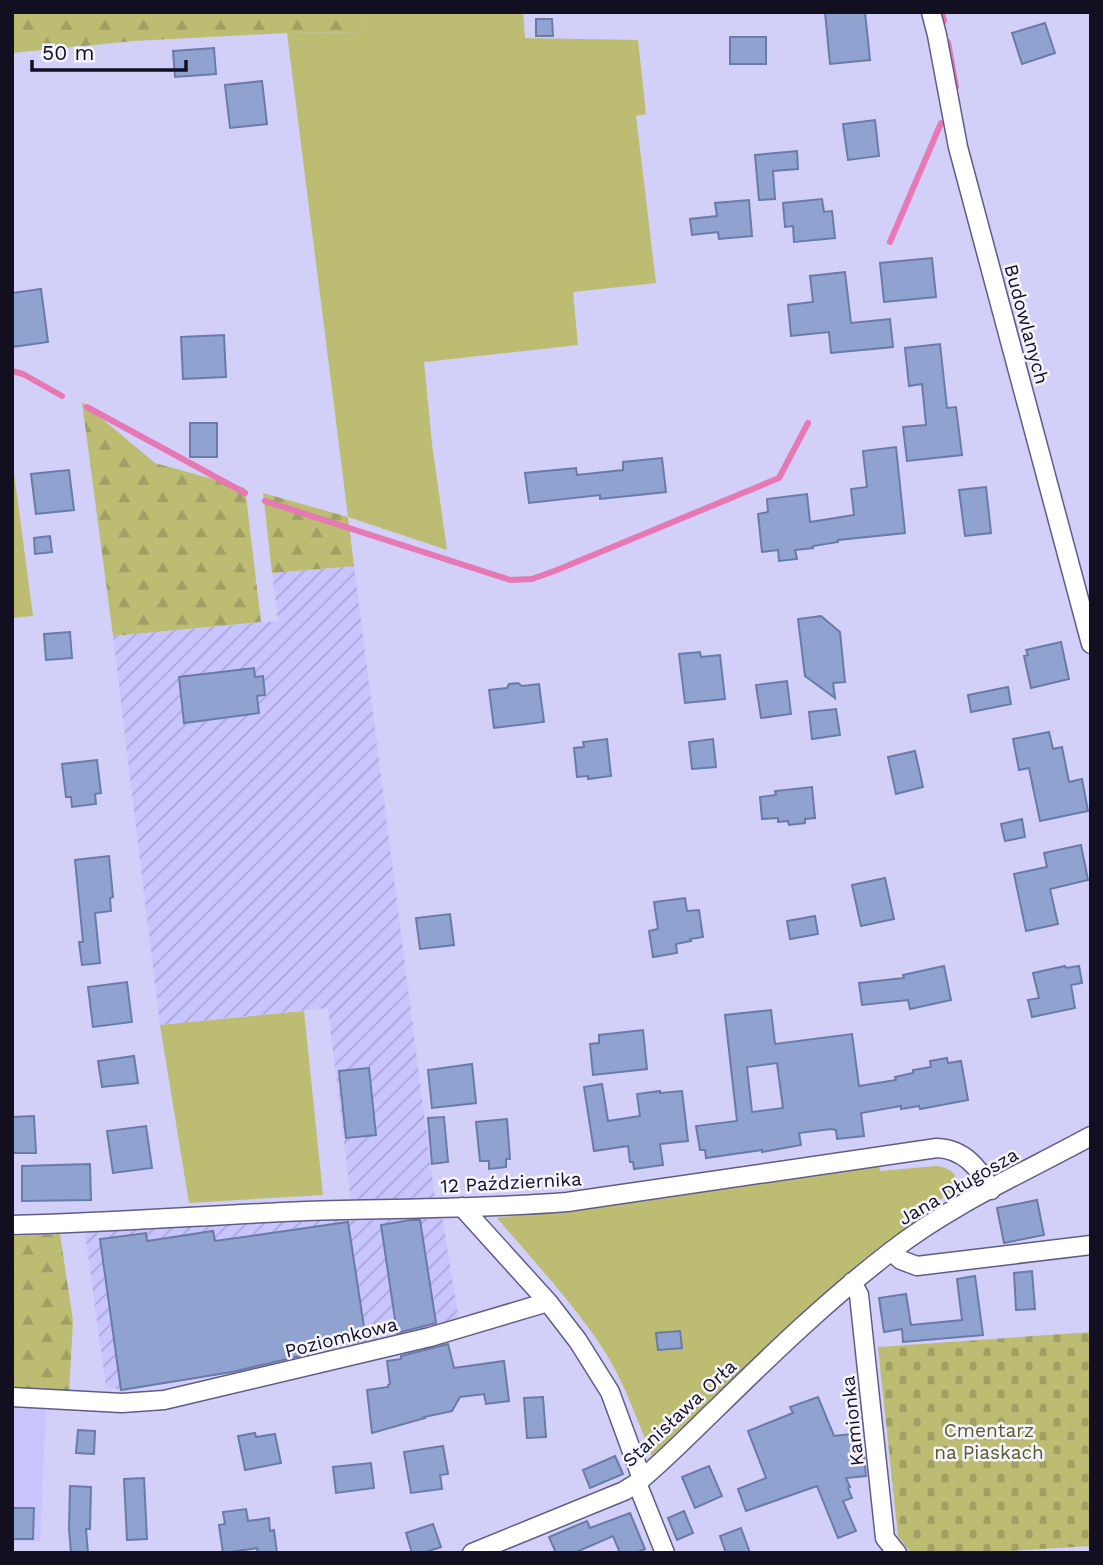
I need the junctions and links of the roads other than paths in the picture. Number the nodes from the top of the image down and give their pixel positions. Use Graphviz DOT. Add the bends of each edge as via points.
graph roads {
  1 [pos="931,12"];
  2 [pos="1091,644"];
  3 [pos="1091,1136"];
  4 [pos="991,1190"];
  5 [pos="462,1207"];
  6 [pos="12,1225"];
  7 [pos="1091,1245"];
  8 [pos="891,1251"];
  9 [pos="852,1282"];
  10 [pos="548,1302"];
  11 [pos="12,1397"];
  12 [pos="640,1481"];
  13 [pos="472,1553"];
  14 [pos="665,1553"];
  15 [pos="897,1553"];
  1 -- 2 [label="street, Budowlanych" via="958,146"];
  3 -- 4 [label="street, Jana Długosza"];
  4 -- 5 [label="street, 12 Października" via="965,1157 937,1148 567,1202"];
  4 -- 8 [label="street, Jana Długosza"];
  5 -- 6 [label="street, 12 Października"];
  5 -- 10 [label="street"];
  7 -- 8 [label="street" via="916,1266"];
  8 -- 9 [label="street, Jana Długosza"];
  9 -- 12 [label="street, Stanisława Orła"];
  9 -- 15 [label="street, Kamionka" via="859,1295 885,1538"];
  10 -- 11 [label="street, Poziomkowa" via="430,1337 164,1400 122,1403"];
  10 -- 12 [label="street" via="610,1392"];
  12 -- 13 [label="street, Stanisława Orła"];
  12 -- 14 [label="street"];
}
